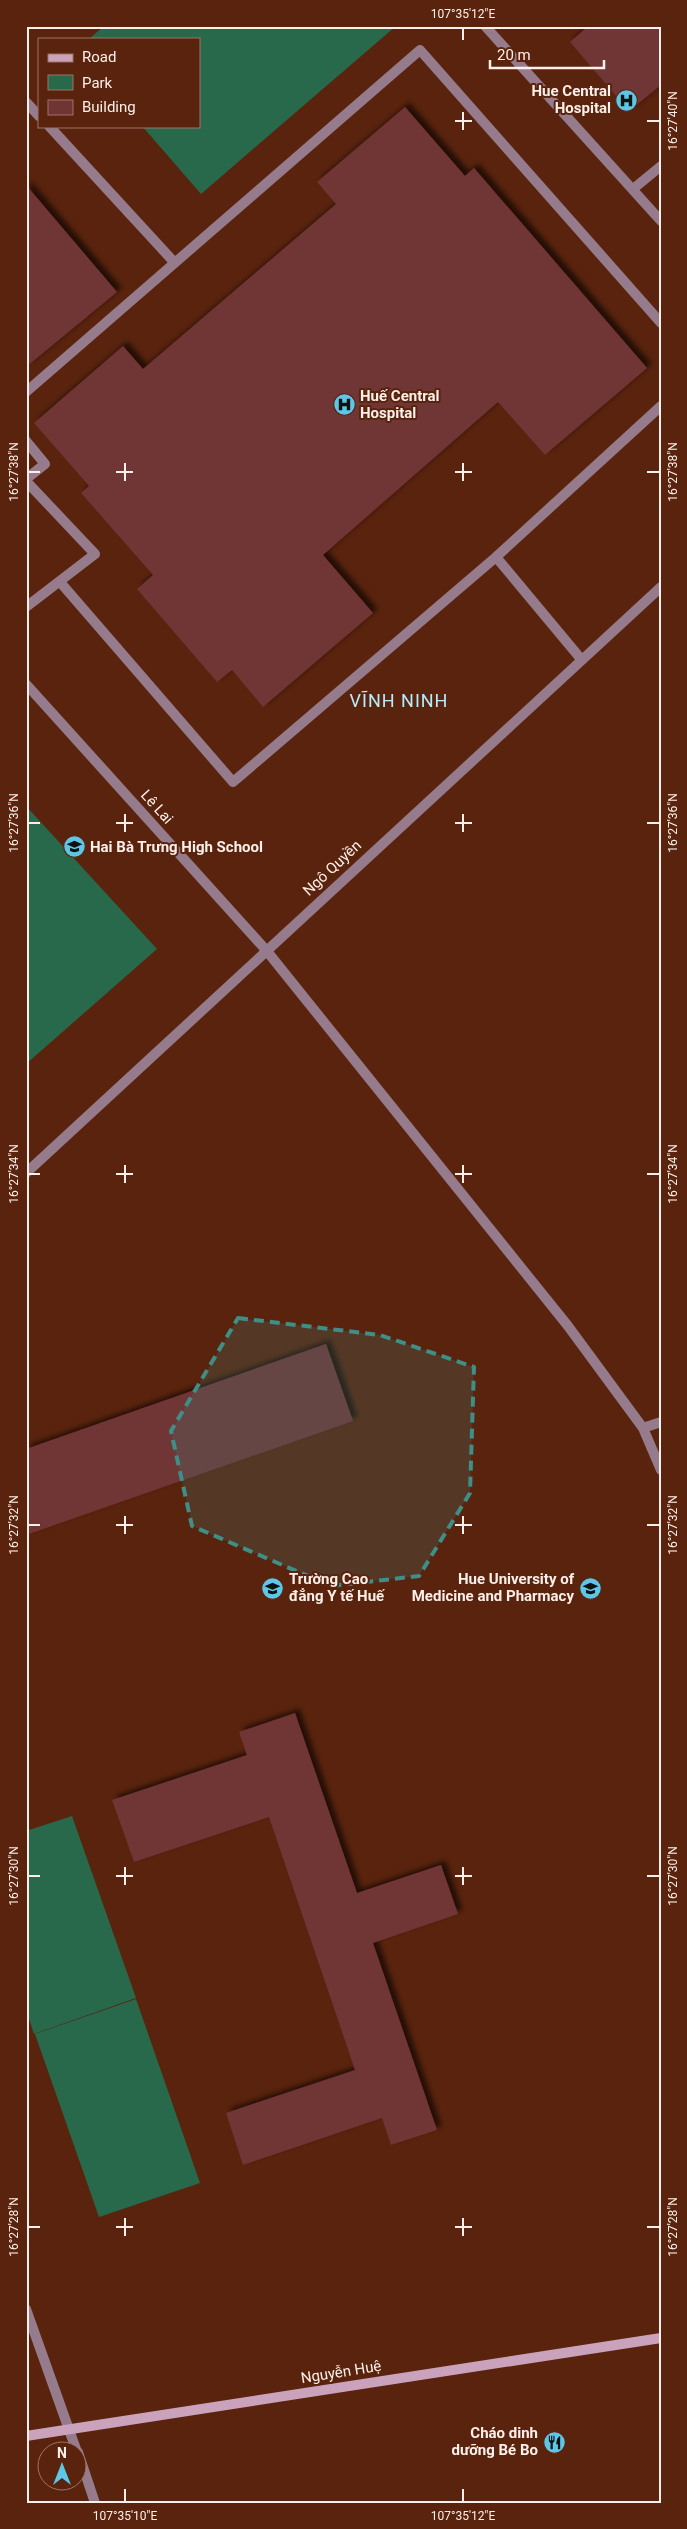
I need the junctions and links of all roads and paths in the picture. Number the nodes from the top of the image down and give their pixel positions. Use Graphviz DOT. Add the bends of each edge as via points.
graph roads {
  1 [pos="485,26"];
  2 [pos="26,102"];
  3 [pos="38,115"];
  4 [pos="51,128"];
  5 [pos="661,166"];
  6 [pos="633,189"];
  7 [pos="661,221"];
  8 [pos="174,262"];
  9 [pos="661,324"];
  10 [pos="26,392"];
  11 [pos="661,406"];
  12 [pos="26,441"];
  13 [pos="26,480"];
  14 [pos="496,557"];
  15 [pos="60,582"];
  16 [pos="661,587"];
  17 [pos="26,608"];
  18 [pos="581,659"];
  19 [pos="26,684"];
  20 [pos="266,950"];
  21 [pos="26,1173"];
  22 [pos="661,1422"];
  23 [pos="643,1428"];
  24 [pos="661,1470"];
  25 [pos="26,2309"];
  26 [pos="661,2338"];
  27 [pos="69,2428"];
  28 [pos="26,2436"];
  29 [pos="74,2442"];
  30 [pos="88,2483"];
  31 [pos="95,2503"];
  1 -- 6 [label="street"];
  2 -- 3 [label="street"];
  4 -- 8 [label="street"];
  5 -- 6 [label="street"];
  6 -- 7 [label="street"];
  8 -- 9 [label="street" via="420,50"];
  8 -- 10 [label="street"];
  11 -- 14 [label="street"];
  12 -- 13 [label="street" via="45,464"];
  13 -- 15 [label="street" via="95,554"];
  14 -- 15 [label="street" via="233,782"];
  14 -- 18 [label="street"];
  15 -- 17 [label="street"];
  16 -- 18 [label="street, Ngô Quyền"];
  18 -- 20 [label="street, Ngô Quyền"];
  19 -- 20 [label="street, Lê Lai"];
  20 -- 21 [label="street, Ngô Quyền"];
  20 -- 23 [label="street, Lê Lai" via="568,1326"];
  22 -- 23 [label="street"];
  23 -- 24 [label="street, Lê Lai"];
  25 -- 27 [label="street"];
  26 -- 27 [label="main road, Nguyễn Huệ"];
  27 -- 28 [label="main road, Nguyễn Huệ"];
  27 -- 29 [label="street"];
  30 -- 31 [label="street"];
}
